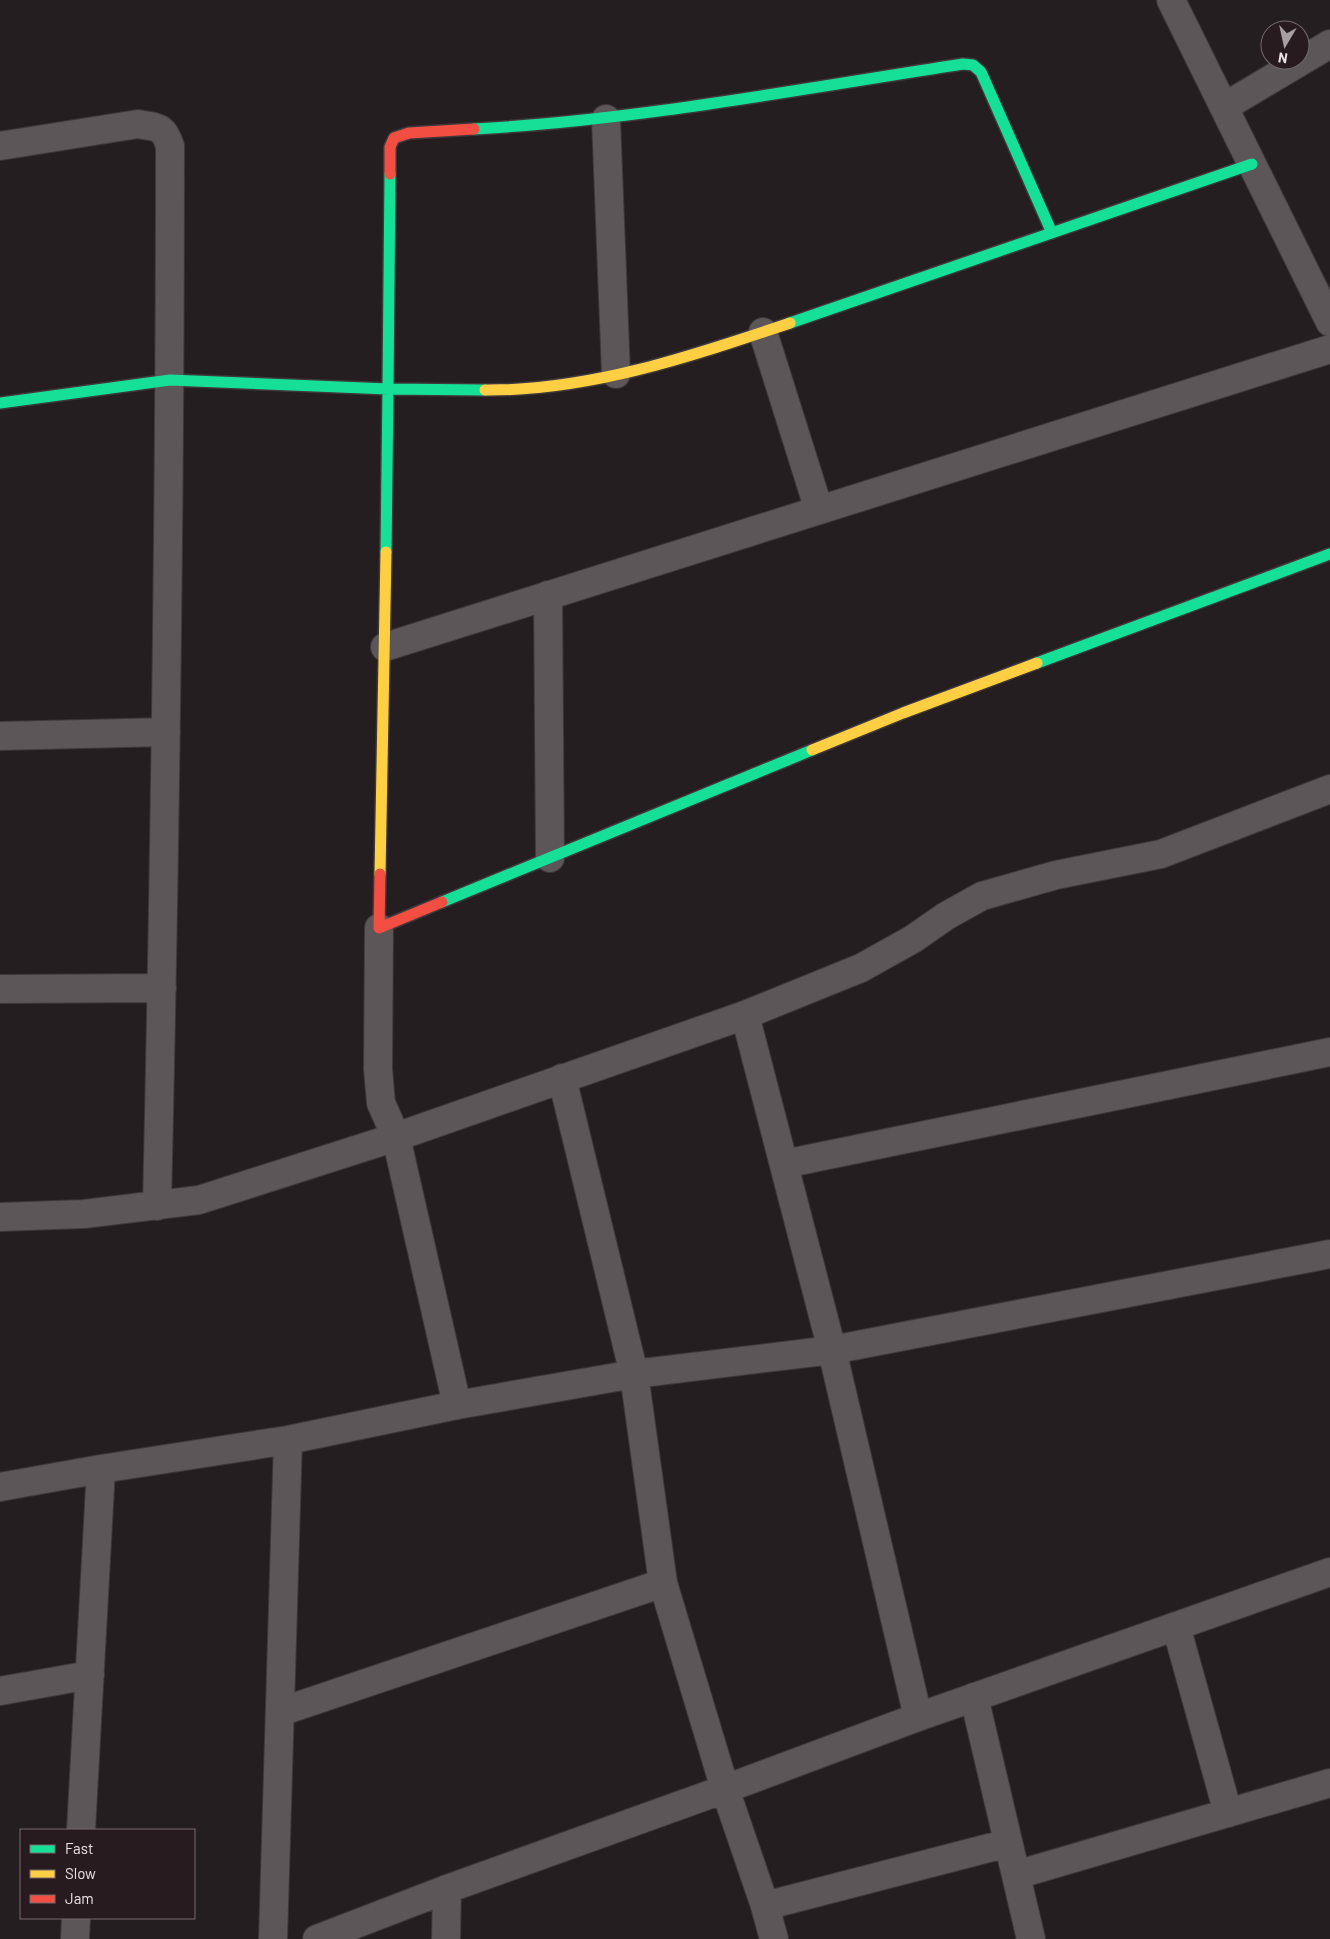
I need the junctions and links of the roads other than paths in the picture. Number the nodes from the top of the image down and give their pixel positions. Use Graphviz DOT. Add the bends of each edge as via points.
graph roads {
  1 [pos="1171,0"];
  2 [pos="1330,44"];
  3 [pos="1224,107"];
  4 [pos="606,119"];
  5 [pos="0,146"];
  6 [pos="1252,164"];
  7 [pos="1052,233"];
  8 [pos="1330,322"];
  9 [pos="763,332"];
  10 [pos="1330,349"];
  11 [pos="616,374"];
  12 [pos="170,380"];
  13 [pos="388,389"];
  14 [pos="0,403"];
  15 [pos="819,510"];
  16 [pos="1330,554"];
  17 [pos="548,595"];
  18 [pos="385,647"];
  19 [pos="166,732"];
  20 [pos="0,736"];
  21 [pos="1330,789"];
  22 [pos="550,858"];
  23 [pos="379,928"];
  24 [pos="162,988"];
  25 [pos="0,990"];
  26 [pos="745,1015"];
  27 [pos="1330,1052"];
  28 [pos="562,1078"];
  29 [pos="396,1138"];
  30 [pos="784,1164"];
  31 [pos="157,1206"];
  32 [pos="0,1217"];
  33 [pos="1330,1254"];
  34 [pos="832,1350"];
  35 [pos="634,1374"];
  36 [pos="458,1405"];
  37 [pos="288,1440"];
  38 [pos="101,1469"];
  39 [pos="0,1487"];
  40 [pos="1330,1572"];
  41 [pos="664,1583"];
  42 [pos="1176,1626"];
  43 [pos="90,1675"];
  44 [pos="0,1691"];
  45 [pos="974,1697"];
  46 [pos="280,1712"];
  47 [pos="918,1717"];
  48 [pos="1330,1783"];
  49 [pos="725,1789"];
  50 [pos="1228,1813"];
  51 [pos="81,1829"];
  52 [pos="1008,1843"];
  53 [pos="1016,1875"];
  54 [pos="447,1889"];
  55 [pos="765,1906"];
  56 [pos="76,1919"];
  57 [pos="75,1939"];
  58 [pos="273,1939"];
  59 [pos="317,1939"];
  60 [pos="446,1939"];
  61 [pos="774,1939"];
  62 [pos="1031,1939"];
  1 -- 3 [label="street"];
  2 -- 3 [label="street"];
  3 -- 6 [label="street"];
  4 -- 7 [label="street" via="972,65 981,72"];
  4 -- 11 [label="street"];
  4 -- 13 [label="street" via="409,133 394,138 389,163"];
  5 -- 12 [label="street" via="138,124 159,128 166,133 170,146"];
  6 -- 7 [label="street"];
  6 -- 8 [label="street"];
  7 -- 9 [label="street"];
  9 -- 11 [label="street"];
  9 -- 15 [label="street"];
  10 -- 15 [label="street"];
  11 -- 13 [label="street" via="549,387"];
  12 -- 13 [label="street"];
  12 -- 14 [label="street"];
  12 -- 19 [label="street"];
  13 -- 18 [label="street"];
  15 -- 17 [label="street"];
  16 -- 22 [label="street" via="903,713"];
  17 -- 18 [label="street"];
  17 -- 22 [label="street"];
  18 -- 23 [label="street"];
  19 -- 20 [label="street"];
  19 -- 24 [label="street"];
  21 -- 26 [label="street" via="1161,854 1056,875 982,896 861,968"];
  22 -- 23 [label="street"];
  23 -- 29 [label="street" via="378,1069 381,1103"];
  24 -- 25 [label="street"];
  24 -- 31 [label="street"];
  26 -- 28 [label="street"];
  26 -- 30 [label="street"];
  27 -- 30 [label="street"];
  28 -- 29 [label="street"];
  28 -- 35 [label="street"];
  29 -- 31 [label="street" via="199,1200"];
  29 -- 36 [label="street"];
  30 -- 34 [label="street"];
  31 -- 32 [label="street" via="84,1214"];
  33 -- 34 [label="street"];
  34 -- 35 [label="street"];
  34 -- 47 [label="street"];
  35 -- 36 [label="street"];
  35 -- 41 [label="street"];
  36 -- 37 [label="street"];
  37 -- 38 [label="street"];
  37 -- 46 [label="street"];
  38 -- 39 [label="street"];
  38 -- 43 [label="street"];
  40 -- 42 [label="street"];
  41 -- 46 [label="street"];
  41 -- 49 [label="street"];
  42 -- 45 [label="street"];
  42 -- 50 [label="street"];
  43 -- 44 [label="street"];
  43 -- 51 [label="street"];
  45 -- 47 [label="street"];
  45 -- 52 [label="street"];
  46 -- 58 [label="street"];
  47 -- 49 [label="street"];
  48 -- 50 [label="street"];
  49 -- 54 [label="street"];
  49 -- 55 [label="street"];
  50 -- 53 [label="street"];
  52 -- 53 [label="street"];
  52 -- 55 [label="street"];
  53 -- 62 [label="street"];
  54 -- 59 [label="street"];
  54 -- 60 [label="street"];
  55 -- 61 [label="street"];
  56 -- 57 [label="street"];
}
